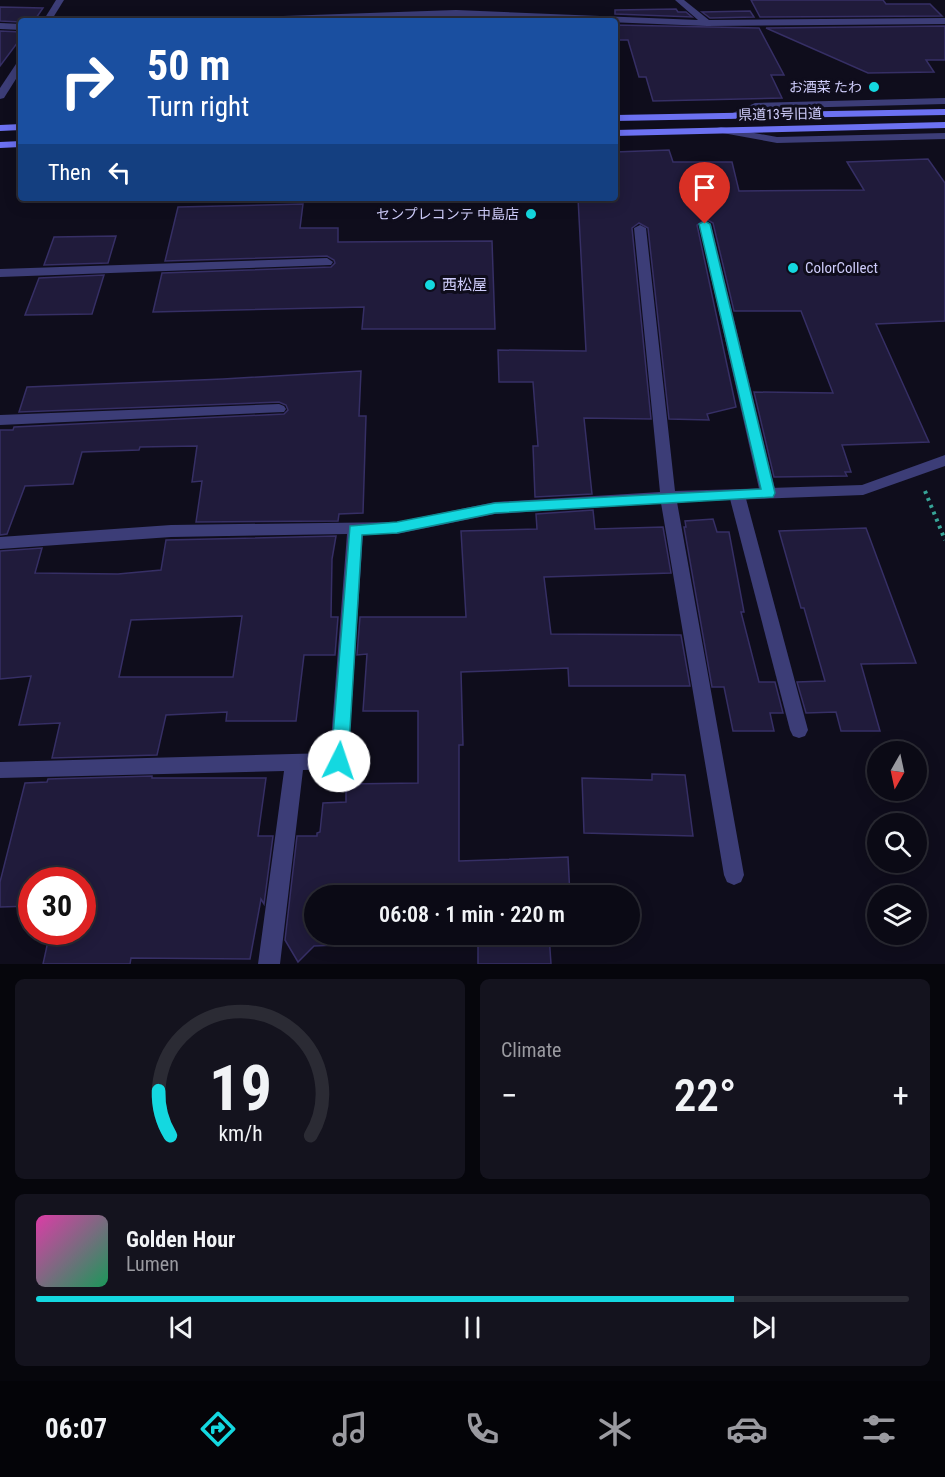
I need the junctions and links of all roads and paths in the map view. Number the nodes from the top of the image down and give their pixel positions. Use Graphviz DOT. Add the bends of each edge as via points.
graph roads {
  1 [pos="60,0"];
  2 [pos="679,0"];
  3 [pos="49,18"];
  4 [pos="309,18"];
  5 [pos="570,18"];
  6 [pos="618,20"];
  7 [pos="945,21"];
  8 [pos="707,24"];
  9 [pos="0,26"];
  10 [pos="18,27"];
  11 [pos="18,68"];
  12 [pos="0,96"];
  13 [pos="945,101"];
  14 [pos="945,112"];
  15 [pos="731,116"];
  16 [pos="618,118"];
  17 [pos="945,125"];
  18 [pos="18,127"];
  19 [pos="0,128"];
  20 [pos="721,130"];
  21 [pos="618,132"];
  22 [pos="945,136"];
  23 [pos="18,144"];
  24 [pos="0,145"];
  25 [pos="705,224"];
  26 [pos="640,228"];
  27 [pos="327,262"];
  28 [pos="0,273"];
  29 [pos="279,409"];
  30 [pos="0,420"];
  31 [pos="945,459"];
  32 [pos="916,470"];
  33 [pos="768,493"];
  34 [pos="737,495"];
  35 [pos="668,497"];
  36 [pos="355,530"];
  37 [pos="945,540"];
  38 [pos="0,543"];
  39 [pos="799,730"];
  40 [pos="295,762"];
  41 [pos="0,770"];
  42 [pos="734,874"];
  43 [pos="269,964"];
  1 -- 3 [label="street"];
  2 -- 8 [label="street"];
  4 -- 5 [label="street" via="456,13"];
  6 -- 8 [label="street"];
  7 -- 8 [label="street"];
  9 -- 10 [label="street"];
  11 -- 12 [label="street"];
  13 -- 15 [label="street" via="755,106"];
  14 -- 15 [label="street, 県道13号旧道"];
  15 -- 16 [label="street, 県道13号旧道"];
  17 -- 20 [label="street, 県道13号旧道"];
  18 -- 19 [label="street"];
  20 -- 21 [label="street, 県道13号旧道"];
  20 -- 22 [label="street" via="777,140"];
  23 -- 24 [label="street"];
  25 -- 33 [label="street"];
  26 -- 35 [label="street"];
  27 -- 28 [label="street"];
  29 -- 30 [label="street"];
  31 -- 32 [label="street"];
  32 -- 33 [label="street" via="863,490"];
  32 -- 37 [label="path"];
  33 -- 34 [label="street"];
  34 -- 35 [label="street"];
  34 -- 39 [label="street"];
  35 -- 36 [label="street" via="495,508 397,528"];
  35 -- 42 [label="street"];
  36 -- 38 [label="street" via="171,531"];
  36 -- 40 [label="street" via="339,761"];
  40 -- 41 [label="street"];
  40 -- 43 [label="street"];
}
